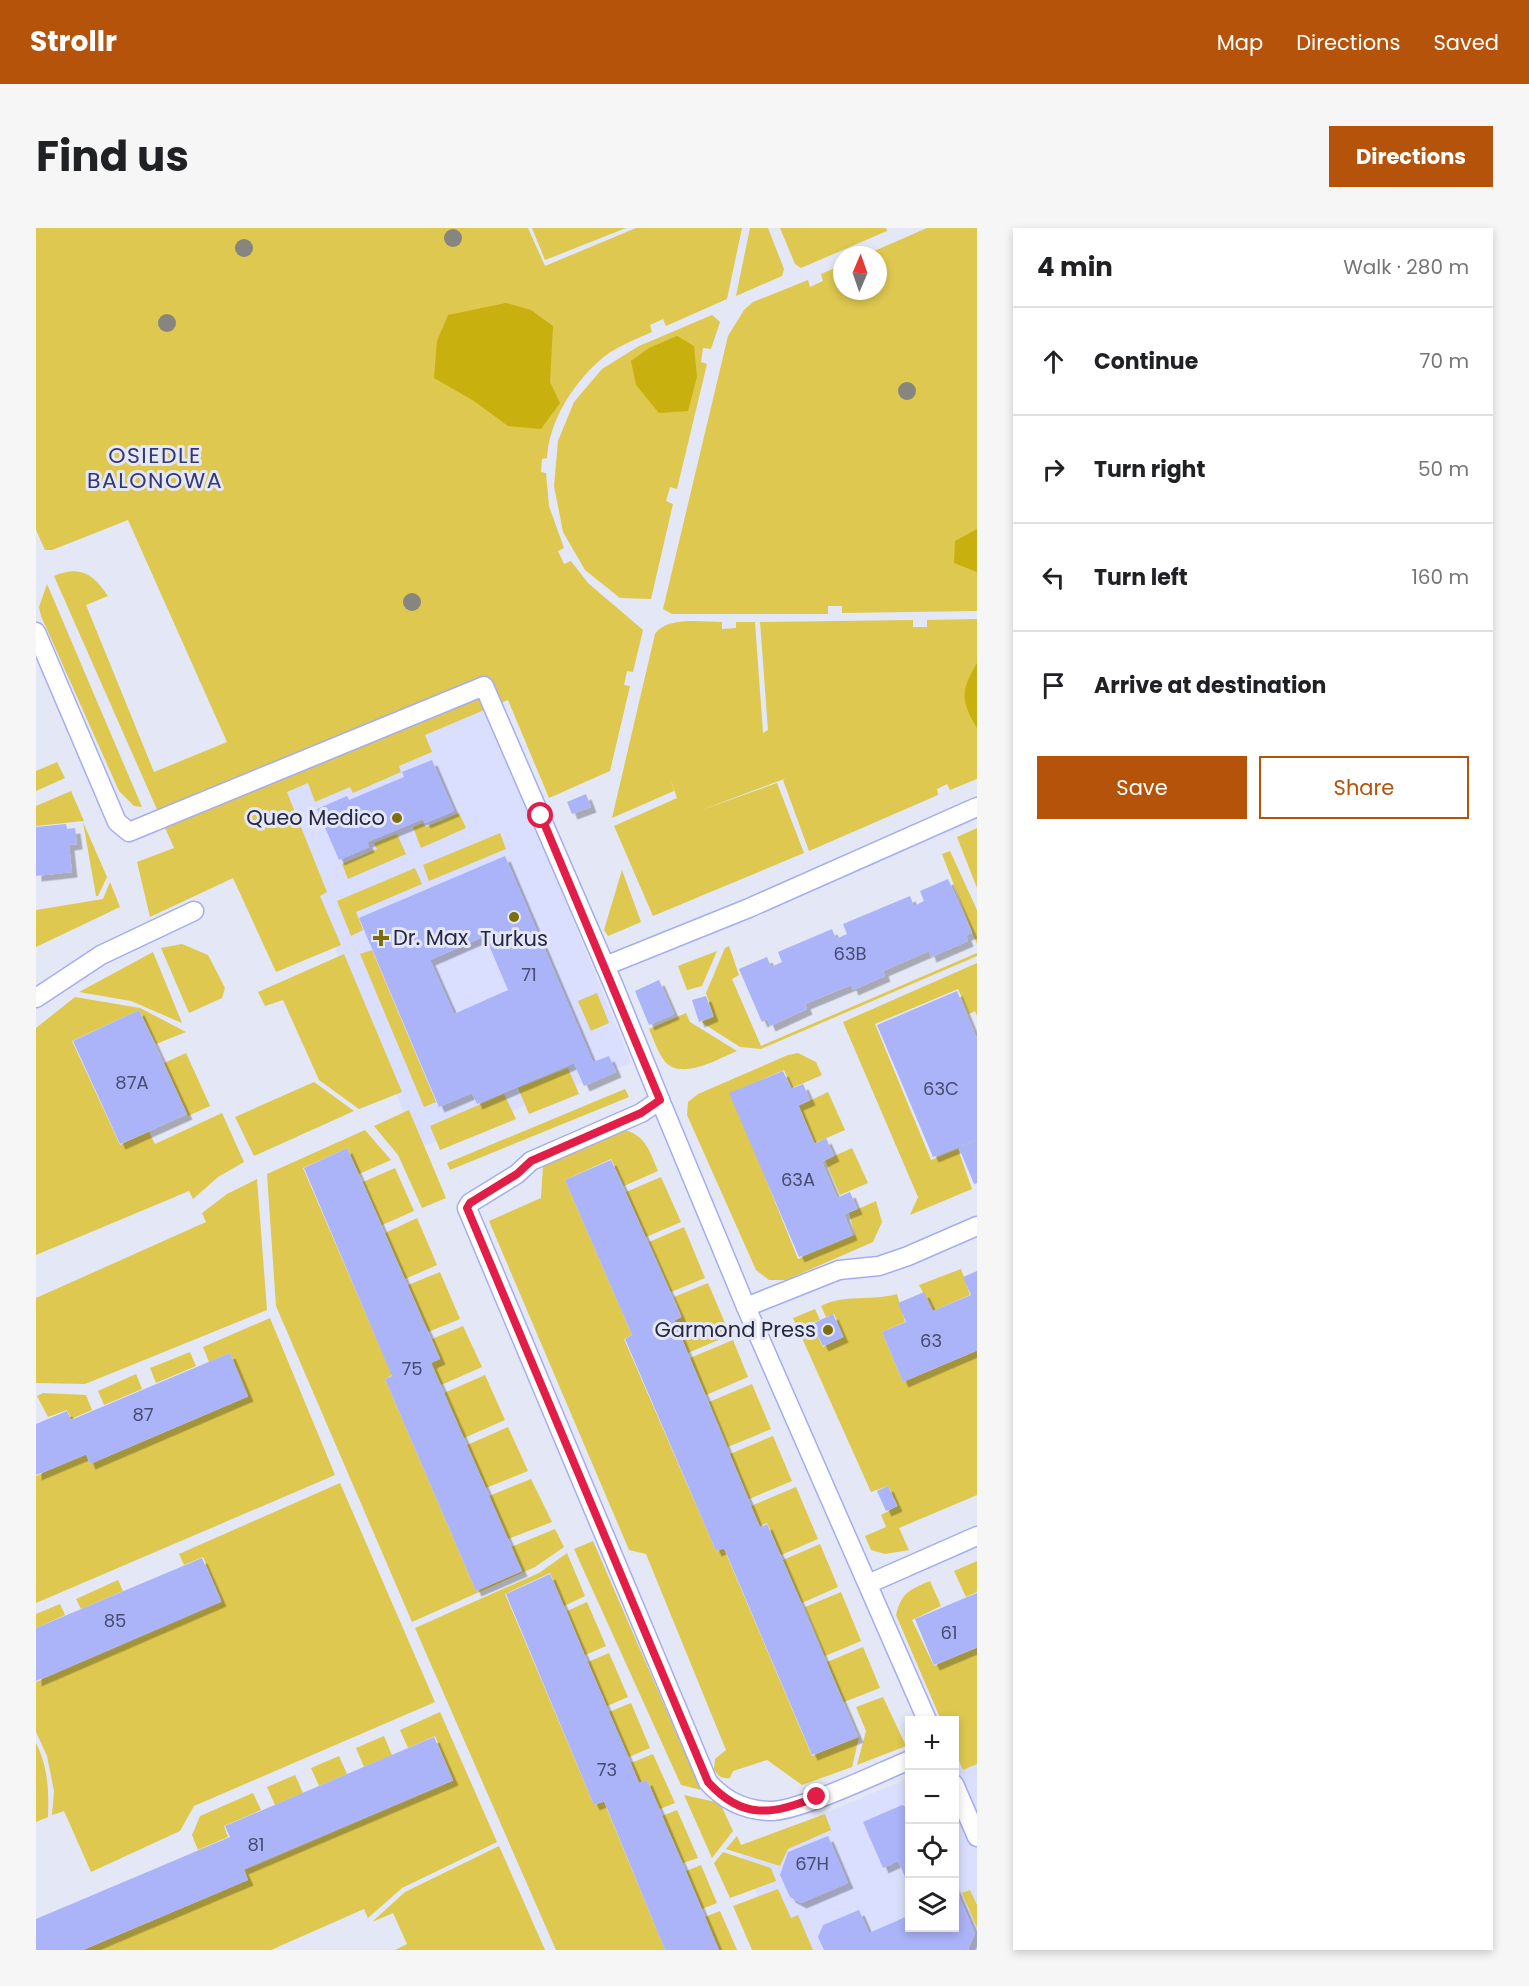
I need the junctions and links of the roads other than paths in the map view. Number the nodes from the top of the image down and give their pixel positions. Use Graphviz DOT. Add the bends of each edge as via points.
graph roads {
  1 [pos="36,632"];
  2 [pos="977,807"];
  3 [pos="194,911"];
  4 [pos="605,966"];
  5 [pos="36,998"];
  6 [pos="660,1100"];
  7 [pos="977,1226"];
  8 [pos="746,1307"];
  9 [pos="977,1536"];
  10 [pos="868,1584"];
  11 [pos="925,1716"];
  12 [pos="905,1762"];
  13 [pos="959,1796"];
  14 [pos="977,1837"];
  1 -- 4 [label="lane" via="117,822 129,832 484,686"];
  2 -- 4 [label="lane" via="749,908"];
  3 -- 5 [label="lane" via="101,955"];
  4 -- 6 [label="lane"];
  6 -- 8 [label="lane"];
  6 -- 12 [label="lane" via="641,1113 531,1161 467,1208 708,1782 720,1796 738,1806 781,1811"];
  7 -- 8 [label="lane" via="908,1256 879,1266 839,1270"];
  8 -- 10 [label="lane"];
  9 -- 10 [label="lane"];
  10 -- 11 [label="lane"];
  13 -- 14 [label="lane"];
}
